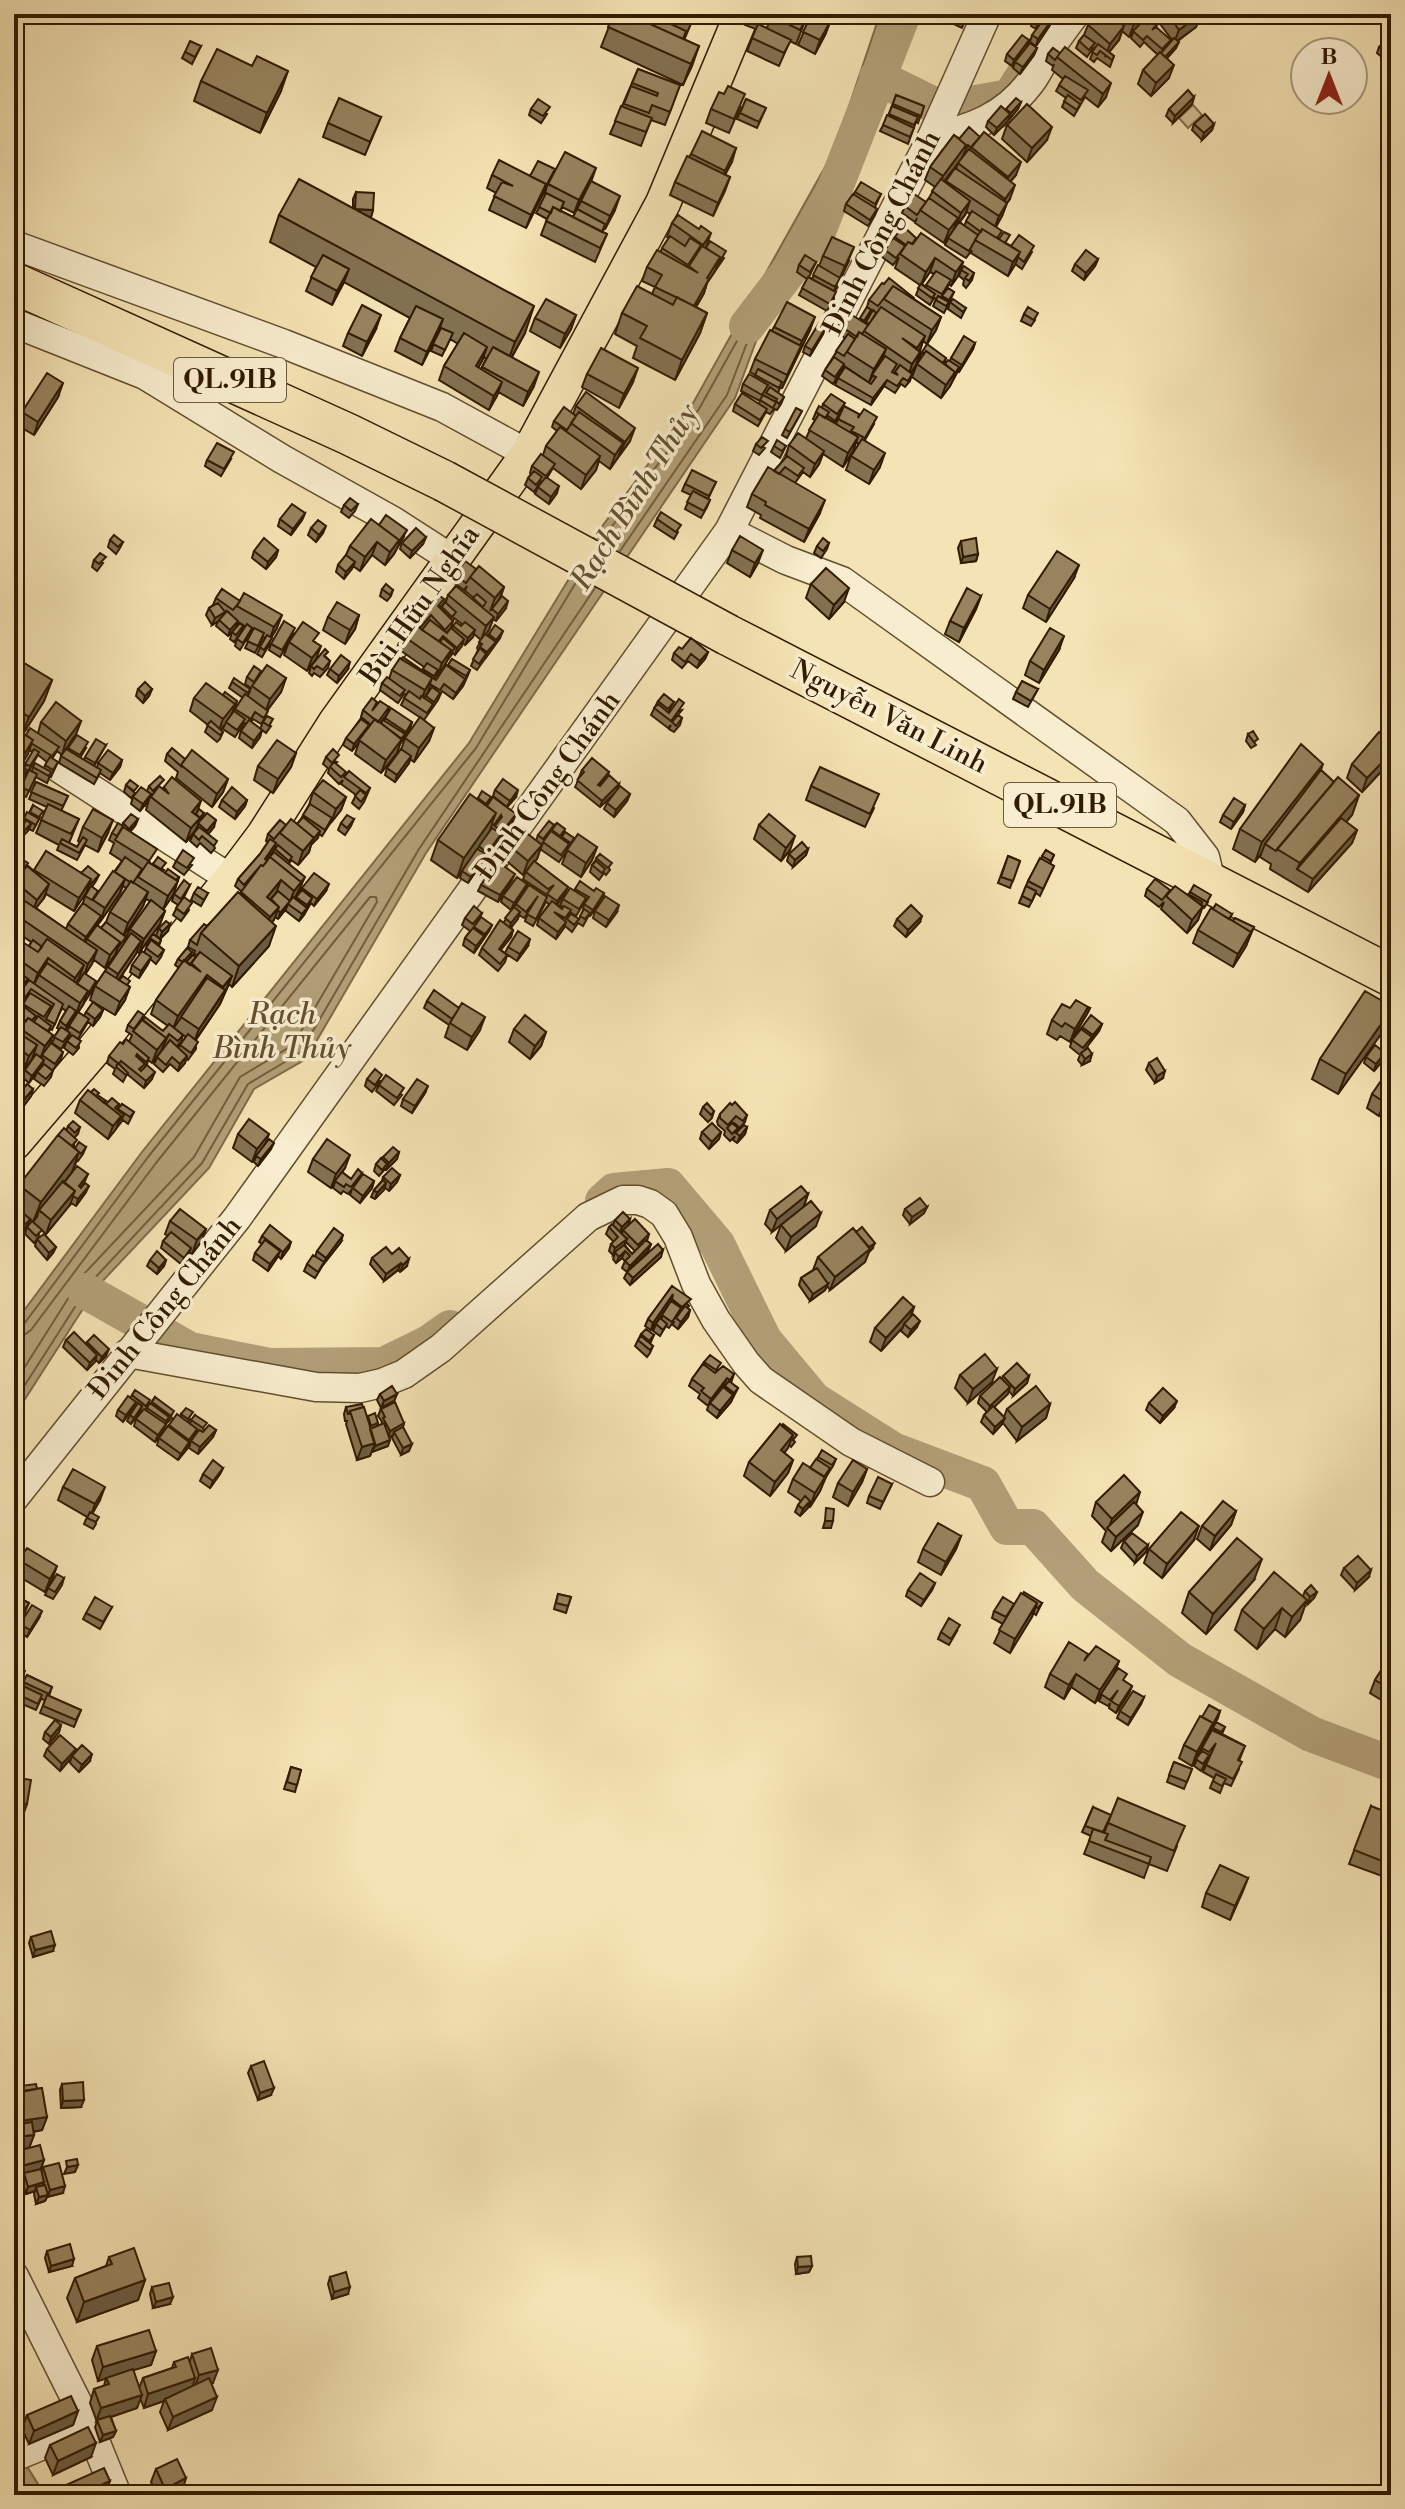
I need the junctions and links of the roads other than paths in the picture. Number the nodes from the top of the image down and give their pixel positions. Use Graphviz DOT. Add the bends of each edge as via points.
graph roads {
  1 [pos="742,14"];
  2 [pos="987,14"];
  3 [pos="1075,14"];
  4 [pos="936,128"];
  5 [pos="14,245"];
  6 [pos="14,283"];
  7 [pos="14,323"];
  8 [pos="528,454"];
  9 [pos="729,531"];
  10 [pos="452,559"];
  11 [pos="14,739"];
  12 [pos="231,879"];
  13 [pos="1211,882"];
  14 [pos="1391,976"];
  15 [pos="14,1143"];
  16 [pos="131,1350"];
  17 [pos="930,1482"];
  18 [pos="14,1498"];
  19 [pos="14,2276"];
  20 [pos="89,2426"];
  21 [pos="23,2453"];
  22 [pos="117,2495"];
  1 -- 8 [label="main road, Bùi Hữu Nghĩa" via="663,203"];
  2 -- 4 [label="street, Đinh Công Chánh"];
  3 -- 4 [label="street" via="1018,96 975,126"];
  4 -- 9 [label="street, Đinh Công Chánh"];
  5 -- 8 [label="street" via="442,407"];
  6 -- 13 [label="highway, Nguyễn Văn Linh / QL.91B, bridge" via="444,481 728,635"];
  7 -- 10 [label="street" via="145,375"];
  8 -- 10 [label="main road, Bùi Hữu Nghĩa"];
  9 -- 13 [label="street" via="842,581 1177,821 1205,857"];
  9 -- 16 [label="street, Đinh Công Chánh" via="246,1207"];
  10 -- 12 [label="main road, Bùi Hữu Nghĩa"];
  11 -- 12 [label="street"];
  12 -- 15 [label="main road, Bùi Hữu Nghĩa"];
  13 -- 14 [label="highway, Nguyễn Văn Linh / QL.91B"];
  16 -- 17 [label="street" via="316,1387 382,1383 441,1348 588,1217 623,1200 638,1200 664,1214 716,1320 761,1380 851,1442"];
  16 -- 18 [label="street, Đinh Công Chánh"];
  19 -- 20 [label="street"];
  20 -- 21 [label="street"];
  20 -- 22 [label="street"];
}
